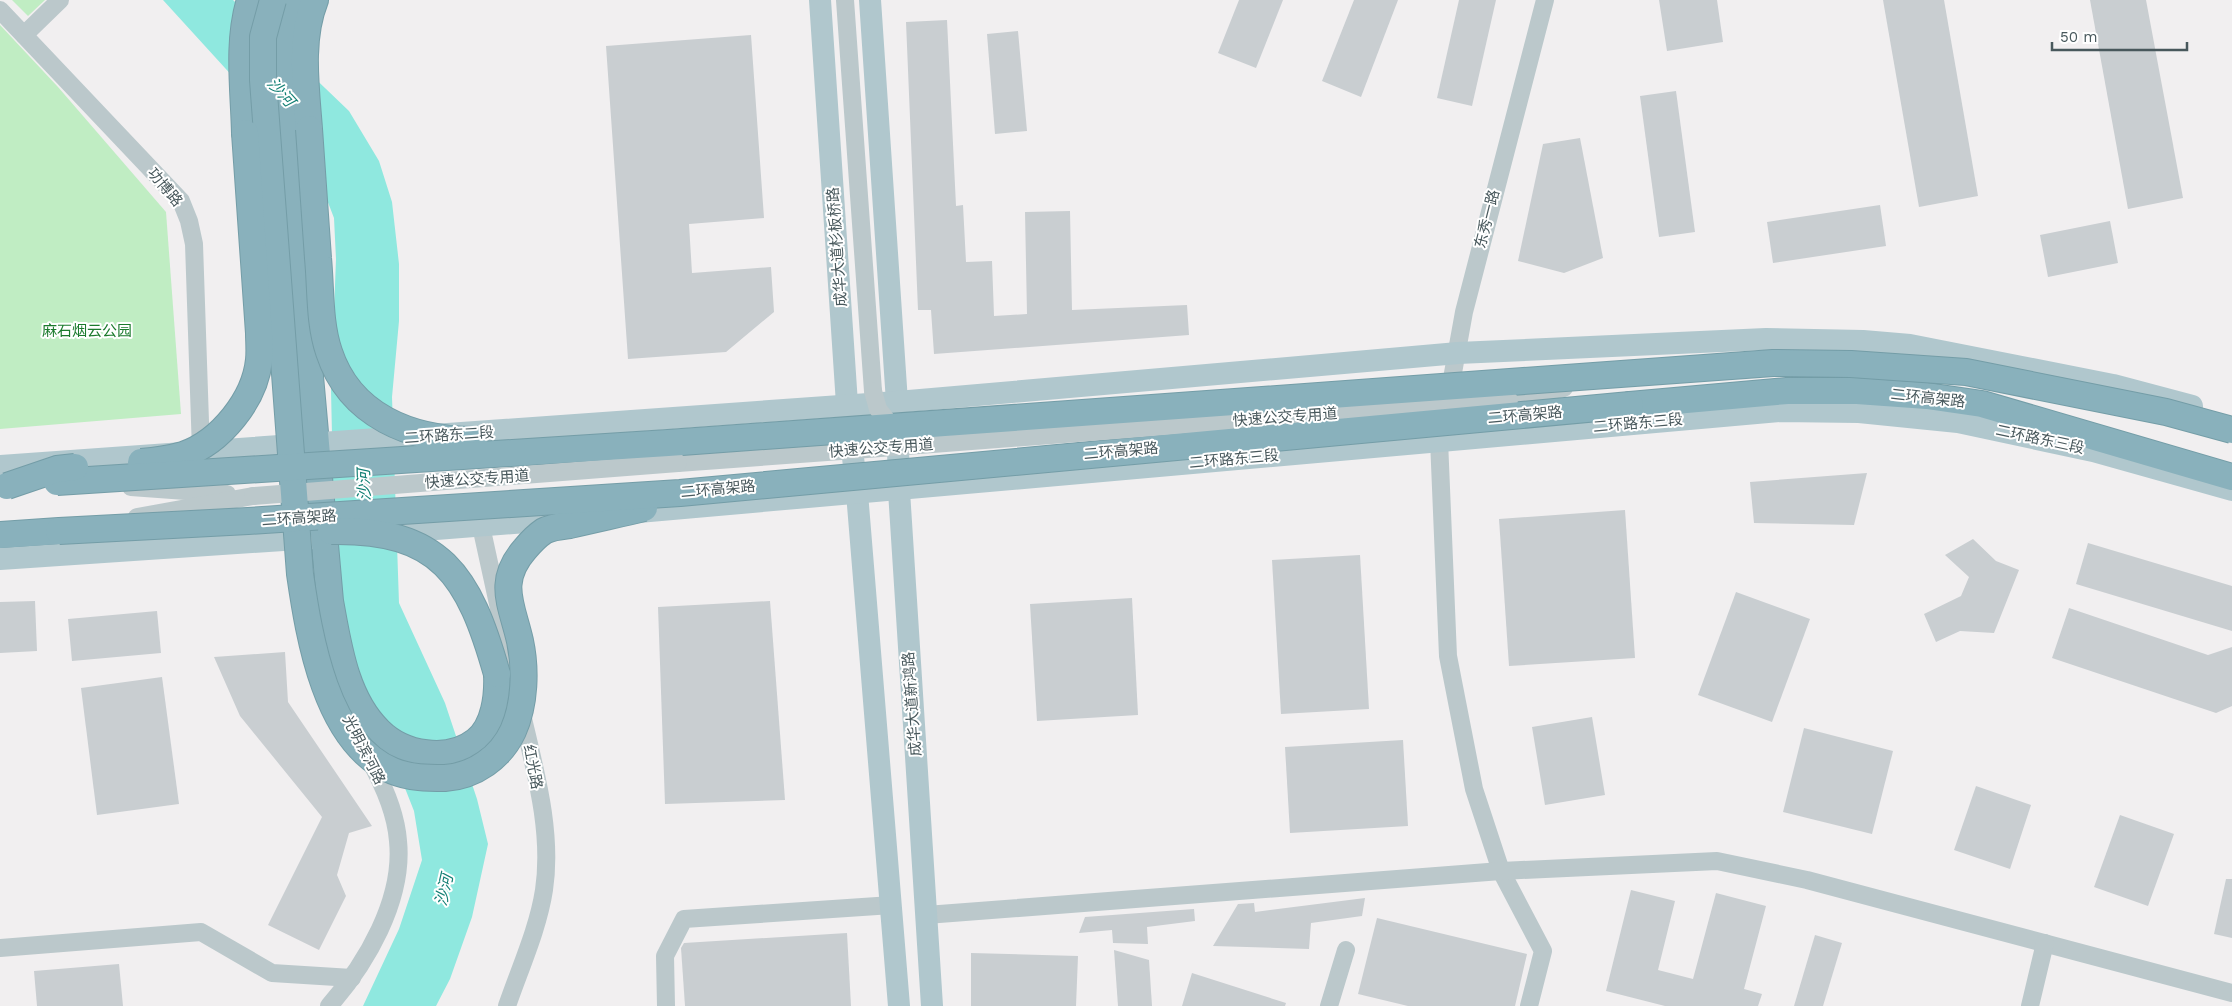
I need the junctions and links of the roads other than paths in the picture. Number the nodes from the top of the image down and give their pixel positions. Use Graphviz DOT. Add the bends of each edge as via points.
graph roads {
  1 [pos="60,0"];
  2 [pos="250,0"];
  3 [pos="273,0"];
  4 [pos="298,0"];
  5 [pos="315,0"];
  6 [pos="820,0"];
  7 [pos="845,0"];
  8 [pos="870,0"];
  9 [pos="1545,0"];
  10 [pos="0,10"];
  11 [pos="24,35"];
  12 [pos="1458,353"];
  13 [pos="1628,373"];
  14 [pos="873,391"];
  15 [pos="1509,400"];
  16 [pos="897,402"];
  17 [pos="847,404"];
  18 [pos="1630,405"];
  19 [pos="2232,416"];
  20 [pos="2232,430"];
  21 [pos="1440,440"];
  22 [pos="923,445"];
  23 [pos="572,448"];
  24 [pos="201,451"];
  25 [pos="841,451"];
  26 [pos="2232,477"];
  27 [pos="2,479"];
  28 [pos="57,482"];
  29 [pos="2232,490"];
  30 [pos="899,491"];
  31 [pos="680,493"];
  32 [pos="857,493"];
  33 [pos="252,496"];
  34 [pos="248,521"];
  35 [pos="481,526"];
  36 [pos="60,531"];
  37 [pos="0,535"];
  38 [pos="307,538"];
  39 [pos="0,559"];
  40 [pos="1500,871"];
  41 [pos="892,905"];
  42 [pos="926,915"];
  43 [pos="2045,943"];
  44 [pos="0,948"];
  45 [pos="1346,950"];
  46 [pos="352,978"];
  47 [pos="2232,993"];
  48 [pos="328,1006"];
  49 [pos="507,1006"];
  50 [pos="666,1006"];
  51 [pos="899,1006"];
  52 [pos="932,1006"];
  53 [pos="1329,1006"];
  54 [pos="1529,1006"];
  55 [pos="2030,1006"];
  1 -- 11 [label="street"];
  2 -- 27 [label="highway, bridge" via="243,60 259,361 240,410 222,429 184,454 156,461 57,469"];
  3 -- 31 [label="highway, bridge" via="263,37 263,80 300,574 309,632 320,674 348,731 364,750 393,772 423,779 452,777 477,770 500,752 513,730 520,706 524,675 507,591 512,568 524,549 545,530 646,508"];
  4 -- 34 [label="highway, bridge" via="287,33 283,73 287,130 295,209 312,405 320,483 323,522 324,532 325,542 330,600 336,635 362,710 379,731 402,748 428,754 452,752 477,740 491,719 498,694 497,674 482,626 454,571 432,552 408,540 358,530 350,531 332,531 323,531 315,531"];
  5 -- 23 [label="highway, bridge" via="307,35 306,92 324,329 336,371 348,389 372,410 395,425 422,436"];
  6 -- 17 [label="main road, 成华大道杉板桥路"];
  7 -- 14 [label="street"];
  8 -- 16 [label="main road"];
  9 -- 12 [label="street, 东秀一路" via="1466,303"];
  10 -- 11 [label="street, 功博路"];
  11 -- 24 [label="street, 功博路" via="181,201 194,244"];
  12 -- 16 [label="main road"];
  12 -- 19 [label="main road" via="1766,339 1882,342 1958,353 2113,385"];
  12 -- 21 [label="street, 东秀一路"];
  13 -- 15 [label="street, bridge"];
  13 -- 20 [label="highway, 二环高架路, bridge" via="1772,363 1851,364 1966,372 2166,412"];
  13 -- 23 [label="highway, 二环高架路, bridge"];
  14 -- 22 [label="street, bridge" via="878,409 894,431"];
  14 -- 25 [label="street, bridge" via="865,424 857,438"];
  15 -- 18 [label="street, bridge"];
  15 -- 22 [label="street, 快速公交专用道, bridge"];
  16 -- 17 [label="main road, 二环路东二段"];
  16 -- 30 [label="main road, 成华大道新鸿路"];
  17 -- 24 [label="main road, 二环路东二段"];
  17 -- 32 [label="main road, 成华大道杉板桥路"];
  18 -- 26 [label="highway, 二环高架路" via="1787,391 1927,396 1982,404"];
  18 -- 31 [label="highway, 二环高架路, bridge"];
  21 -- 29 [label="main road, 二环路东三段" via="1780,411 1859,412 1958,422 2093,451"];
  21 -- 30 [label="main road, 二环路东三段"];
  21 -- 40 [label="street, 东秀一路" via="1448,656 1474,789"];
  22 -- 25 [label="street, 快速公交专用道, bridge"];
  23 -- 28 [label="highway, 二环高架路, bridge"];
  24 -- 27 [label="main road, 二环路东二段"];
  25 -- 33 [label="street, 快速公交专用道, bridge"];
  27 -- 28 [label="highway, 二环高架路, bridge"];
  28 -- 33 [label="street, bridge"];
  30 -- 32 [label="main road, 二环路东三段"];
  30 -- 42 [label="main road, 成华大道新鸿路"];
  31 -- 34 [label="highway, 二环高架路, bridge"];
  32 -- 35 [label="main road"];
  32 -- 41 [label="main road"];
  33 -- 36 [label="street, bridge"];
  34 -- 36 [label="highway, 二环高架路, bridge"];
  35 -- 38 [label="main road, bridge"];
  35 -- 49 [label="street, 红光路" via="537,781 544,833 544,890 537,921"];
  36 -- 37 [label="highway, 二环高架路"];
  38 -- 39 [label="main road"];
  38 -- 46 [label="street, 光明滨河路" via="314,632 329,679 384,786 398,841 396,880 385,920"];
  40 -- 42 [label="street"];
  40 -- 43 [label="street" via="1717,861 1807,880"];
  40 -- 54 [label="street, 东秀一路" via="1543,951"];
  41 -- 50 [label="street" via="684,919 665,956"];
  41 -- 51 [label="main road"];
  42 -- 52 [label="main road, 成华大道新鸿路"];
  43 -- 47 [label="street"];
  43 -- 55 [label="street"];
  44 -- 46 [label="street" via="201,932 272,973"];
  45 -- 53 [label="street"];
  46 -- 48 [label="street, 光明滨河路"];
}
